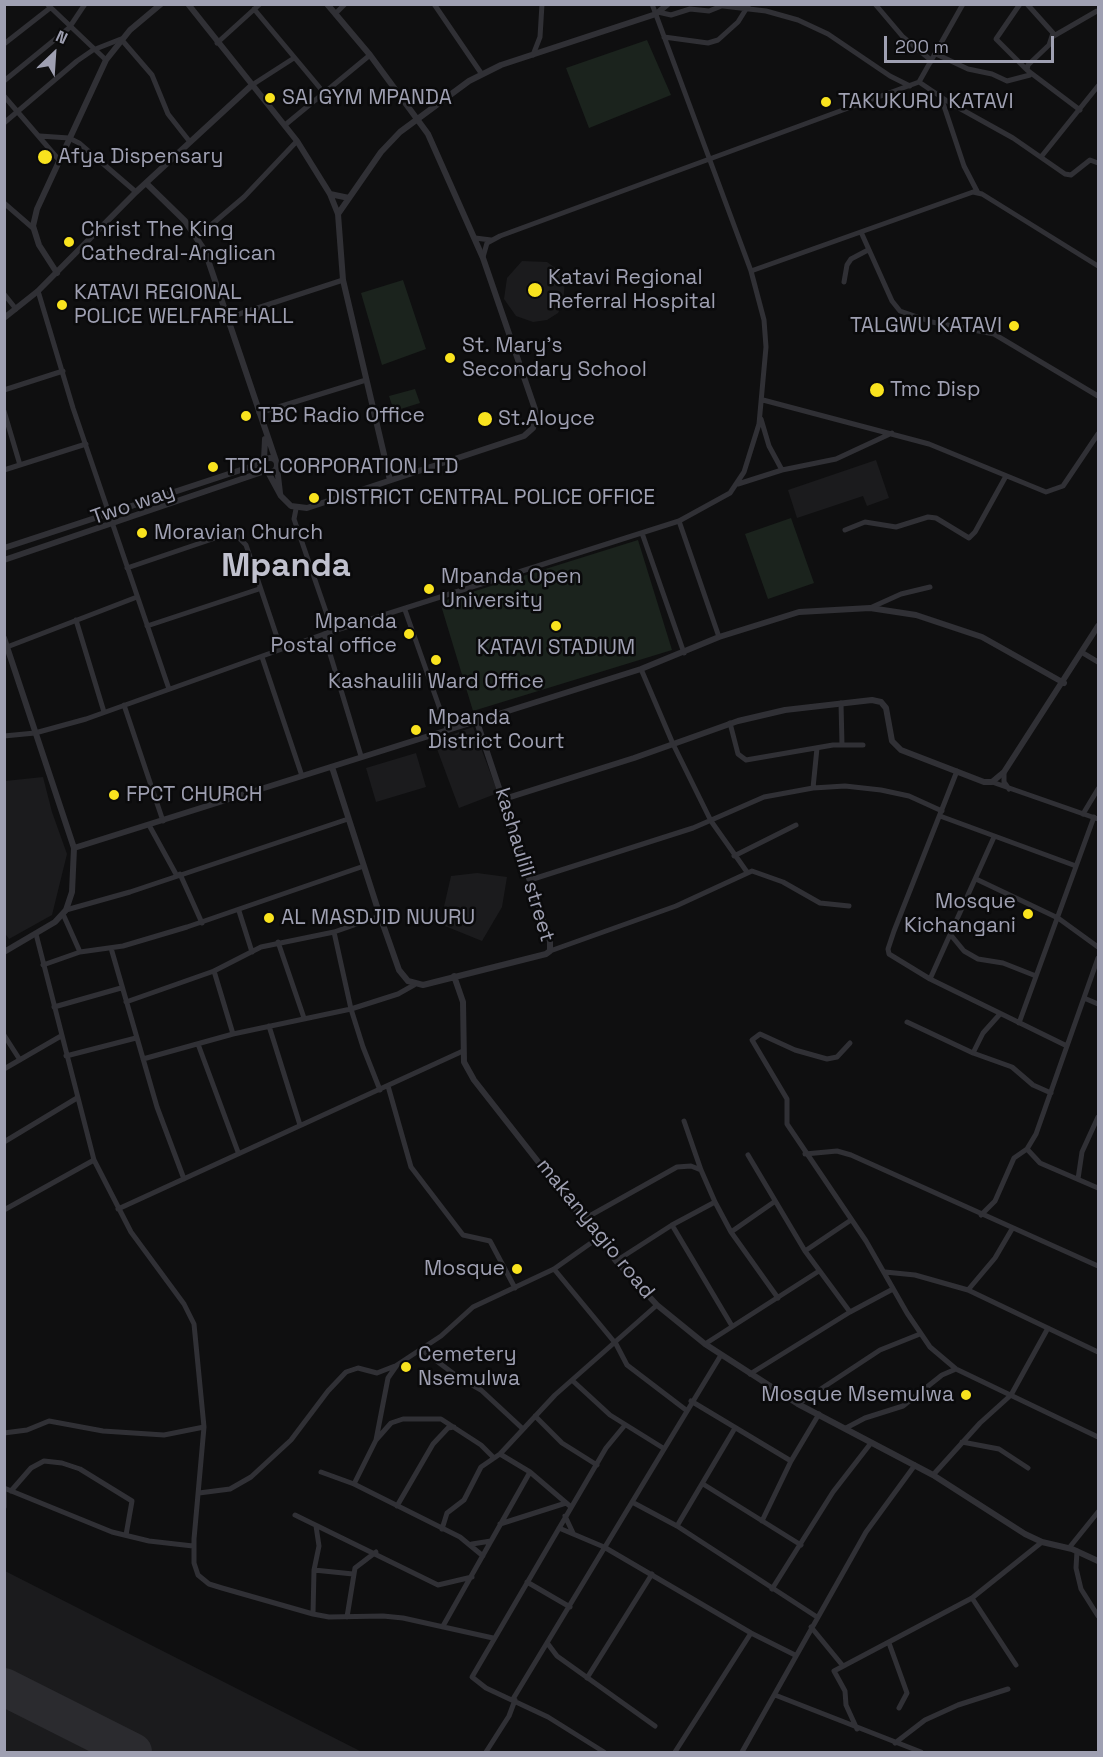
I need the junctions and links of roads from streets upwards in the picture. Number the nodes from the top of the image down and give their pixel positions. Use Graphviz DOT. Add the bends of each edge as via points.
graph roads {
  1 [pos="85,4"];
  2 [pos="161,4"];
  3 [pos="188,4"];
  4 [pos="260,4"];
  5 [pos="327,4"];
  6 [pos="345,4"];
  7 [pos="542,4"];
  8 [pos="652,4"];
  9 [pos="668,4"];
  10 [pos="875,4"];
  11 [pos="963,4"];
  12 [pos="1020,4"];
  13 [pos="1026,4"];
  14 [pos="1091,4"];
  15 [pos="436,5"];
  16 [pos="724,5"];
  17 [pos="48,6"];
  18 [pos="748,6"];
  19 [pos="254,9"];
  20 [pos="1098,12"];
  21 [pos="657,13"];
  22 [pos="335,14"];
  23 [pos="69,28"];
  24 [pos="664,37"];
  25 [pos="1052,37"];
  26 [pos="121,39"];
  27 [pos="217,43"];
  28 [pos="4,44"];
  29 [pos="93,50"];
  30 [pos="936,54"];
  31 [pos="370,55"];
  32 [pos="532,56"];
  33 [pos="294,58"];
  34 [pos="106,60"];
  35 [pos="932,62"];
  36 [pos="1026,69"];
  37 [pos="481,73"];
  38 [pos="1030,75"];
  39 [pos="4,81"];
  40 [pos="919,82"];
  41 [pos="252,85"];
  42 [pos="910,86"];
  43 [pos="1098,86"];
  44 [pos="325,94"];
  45 [pos="4,96"];
  46 [pos="940,96"];
  47 [pos="1080,110"];
  48 [pos="17,111"];
  49 [pos="417,118"];
  50 [pos="4,123"];
  51 [pos="285,125"];
  52 [pos="40,136"];
  53 [pos="69,138"];
  54 [pos="297,141"];
  55 [pos="190,142"];
  56 [pos="1041,157"];
  57 [pos="59,160"];
  58 [pos="708,161"];
  59 [pos="1098,163"];
  60 [pos="146,183"];
  61 [pos="136,192"];
  62 [pos="978,193"];
  63 [pos="330,194"];
  64 [pos="349,198"];
  65 [pos="4,203"];
  66 [pos="338,214"];
  67 [pos="35,231"];
  68 [pos="861,232"];
  69 [pos="197,237"];
  70 [pos="475,238"];
  71 [pos="491,240"];
  72 [pos="868,250"];
  73 [pos="483,258"];
  74 [pos="1098,266"];
  75 [pos="751,271"];
  76 [pos="57,273"];
  77 [pos="343,280"];
  78 [pos="844,282"];
  79 [pos="38,291"];
  80 [pos="4,294"];
  81 [pos="16,309"];
  82 [pos="4,318"];
  83 [pos="227,318"];
  84 [pos="63,371"];
  85 [pos="366,380"];
  86 [pos="4,390"];
  87 [pos="1098,396"];
  88 [pos="763,400"];
  89 [pos="4,411"];
  90 [pos="259,413"];
  91 [pos="760,417"];
  92 [pos="893,433"];
  93 [pos="1098,434"];
  94 [pos="265,436"];
  95 [pos="86,444"];
  96 [pos="263,461"];
  97 [pos="276,463"];
  98 [pos="20,465"];
  99 [pos="4,470"];
  100 [pos="782,470"];
  101 [pos="266,472"];
  102 [pos="1006,476"];
  103 [pos="251,478"];
  104 [pos="390,480"];
  105 [pos="272,482"];
  106 [pos="738,484"];
  107 [pos="281,496"];
  108 [pos="296,508"];
  109 [pos="109,514"];
  110 [pos="679,521"];
  111 [pos="112,524"];
  112 [pos="845,530"];
  113 [pos="642,533"];
  114 [pos="4,548"];
  115 [pos="4,560"];
  116 [pos="127,568"];
  117 [pos="930,587"];
  118 [pos="259,589"];
  119 [pos="137,597"];
  120 [pos="870,608"];
  121 [pos="405,610"];
  122 [pos="76,620"];
  123 [pos="147,626"];
  124 [pos="1098,626"];
  125 [pos="333,632"];
  126 [pos="324,634"];
  127 [pos="719,637"];
  128 [pos="4,638"];
  129 [pos="7,646"];
  130 [pos="281,649"];
  131 [pos="1083,652"];
  132 [pos="684,653"];
  133 [pos="262,657"];
  134 [pos="1098,662"];
  135 [pos="640,669"];
  136 [pos="1064,683"];
  137 [pos="169,689"];
  138 [pos="841,703"];
  139 [pos="124,705"];
  140 [pos="104,712"];
  141 [pos="476,719"];
  142 [pos="730,723"];
  143 [pos="447,729"];
  144 [pos="35,733"];
  145 [pos="4,736"];
  146 [pos="673,744"];
  147 [pos="842,745"];
  148 [pos="863,745"];
  149 [pos="817,748"];
  150 [pos="361,756"];
  151 [pos="332,767"];
  152 [pos="957,771"];
  153 [pos="1004,772"];
  154 [pos="302,776"];
  155 [pos="992,782"];
  156 [pos="813,788"];
  157 [pos="1098,789"];
  158 [pos="1011,791"];
  159 [pos="504,799"];
  160 [pos="941,814"];
  161 [pos="1083,814"];
  162 [pos="1096,818"];
  163 [pos="348,819"];
  164 [pos="163,821"];
  165 [pos="711,821"];
  166 [pos="149,825"];
  167 [pos="796,825"];
  168 [pos="994,837"];
  169 [pos="74,849"];
  170 [pos="734,856"];
  171 [pos="364,866"];
  172 [pos="1076,866"];
  173 [pos="747,872"];
  174 [pos="179,875"];
  175 [pos="976,879"];
  176 [pos="530,880"];
  177 [pos="849,906"];
  178 [pos="238,911"];
  179 [pos="65,912"];
  180 [pos="380,916"];
  181 [pos="1058,918"];
  182 [pos="202,923"];
  183 [pos="334,932"];
  184 [pos="36,934"];
  185 [pos="950,934"];
  186 [pos="278,942"];
  187 [pos="1098,947"];
  188 [pos="111,948"];
  189 [pos="550,951"];
  190 [pos="4,952"];
  191 [pos="81,952"];
  192 [pos="252,952"];
  193 [pos="1098,958"];
  194 [pos="42,965"];
  195 [pos="214,971"];
  196 [pos="454,976"];
  197 [pos="1036,976"];
  198 [pos="930,979"];
  199 [pos="414,985"];
  200 [pos="121,988"];
  201 [pos="1084,998"];
  202 [pos="126,1002"];
  203 [pos="1098,1004"];
  204 [pos="54,1008"];
  205 [pos="351,1009"];
  206 [pos="1000,1014"];
  207 [pos="304,1018"];
  208 [pos="907,1022"];
  209 [pos="1019,1023"];
  210 [pos="269,1026"];
  211 [pos="233,1034"];
  212 [pos="4,1035"];
  213 [pos="60,1036"];
  214 [pos="136,1038"];
  215 [pos="850,1043"];
  216 [pos="198,1044"];
  217 [pos="1067,1046"];
  218 [pos="462,1051"];
  219 [pos="973,1053"];
  220 [pos="66,1056"];
  221 [pos="143,1059"];
  222 [pos="20,1060"];
  223 [pos="4,1069"];
  224 [pos="388,1086"];
  225 [pos="380,1090"];
  226 [pos="1050,1093"];
  227 [pos="76,1098"];
  228 [pos="1098,1117"];
  229 [pos="684,1121"];
  230 [pos="300,1125"];
  231 [pos="1096,1130"];
  232 [pos="4,1142"];
  233 [pos="1027,1149"];
  234 [pos="238,1152"];
  235 [pos="805,1154"];
  236 [pos="748,1155"];
  237 [pos="94,1160"];
  238 [pos="700,1170"];
  239 [pos="184,1179"];
  240 [pos="1078,1179"];
  241 [pos="1098,1188"];
  242 [pos="716,1202"];
  243 [pos="774,1202"];
  244 [pos="118,1209"];
  245 [pos="4,1210"];
  246 [pos="981,1215"];
  247 [pos="584,1219"];
  248 [pos="851,1220"];
  249 [pos="672,1225"];
  250 [pos="1012,1229"];
  251 [pos="731,1232"];
  252 [pos="598,1238"];
  253 [pos="805,1251"];
  254 [pos="616,1261"];
  255 [pos="1098,1266"];
  256 [pos="554,1269"];
  257 [pos="819,1270"];
  258 [pos="885,1272"];
  259 [pos="514,1288"];
  260 [pos="893,1289"];
  261 [pos="968,1290"];
  262 [pos="778,1298"];
  263 [pos="657,1305"];
  264 [pos="850,1312"];
  265 [pos="732,1326"];
  266 [pos="1048,1328"];
  267 [pos="920,1334"];
  268 [pos="616,1344"];
  269 [pos="705,1344"];
  270 [pos="422,1350"];
  271 [pos="1098,1352"];
  272 [pos="721,1354"];
  273 [pos="397,1365"];
  274 [pos="956,1369"];
  275 [pos="750,1374"];
  276 [pos="573,1381"];
  277 [pos="1011,1395"];
  278 [pos="691,1401"];
  279 [pos="798,1404"];
  280 [pos="686,1410"];
  281 [pos="819,1414"];
  282 [pos="535,1416"];
  283 [pos="625,1425"];
  284 [pos="204,1427"];
  285 [pos="454,1427"];
  286 [pos="735,1428"];
  287 [pos="846,1428"];
  288 [pos="523,1429"];
  289 [pos="4,1433"];
  290 [pos="1098,1437"];
  291 [pos="376,1440"];
  292 [pos="962,1442"];
  293 [pos="872,1443"];
  294 [pos="506,1448"];
  295 [pos="663,1448"];
  296 [pos="500,1454"];
  297 [pos="494,1458"];
  298 [pos="511,1461"];
  299 [pos="792,1461"];
  300 [pos="597,1465"];
  301 [pos="915,1466"];
  302 [pos="1029,1468"];
  303 [pos="321,1472"];
  304 [pos="530,1472"];
  305 [pos="933,1475"];
  306 [pos="354,1484"];
  307 [pos="703,1484"];
  308 [pos="6,1489"];
  309 [pos="199,1493"];
  310 [pos="632,1502"];
  311 [pos="569,1505"];
  312 [pos="397,1506"];
  313 [pos="4,1508"];
  314 [pos="1098,1512"];
  315 [pos="296,1515"];
  316 [pos="565,1516"];
  317 [pos="762,1521"];
  318 [pos="501,1524"];
  319 [pos="316,1526"];
  320 [pos="677,1526"];
  321 [pos="559,1528"];
  322 [pos="442,1529"];
  323 [pos="573,1533"];
  324 [pos="126,1535"];
  325 [pos="491,1541"];
  326 [pos="1042,1542"];
  327 [pos="472,1544"];
  328 [pos="801,1545"];
  329 [pos="194,1546"];
  330 [pos="604,1547"];
  331 [pos="1070,1548"];
  332 [pos="1077,1551"];
  333 [pos="376,1552"];
  334 [pos="483,1556"];
  335 [pos="1098,1562"];
  336 [pos="314,1570"];
  337 [pos="354,1574"];
  338 [pos="652,1574"];
  339 [pos="471,1577"];
  340 [pos="527,1582"];
  341 [pos="772,1588"];
  342 [pos="972,1598"];
  343 [pos="570,1607"];
  344 [pos="313,1614"];
  345 [pos="1098,1616"];
  346 [pos="347,1617"];
  347 [pos="818,1617"];
  348 [pos="443,1626"];
  349 [pos="811,1627"];
  350 [pos="751,1633"];
  351 [pos="493,1638"];
  352 [pos="889,1643"];
  353 [pos="548,1644"];
  354 [pos="795,1655"];
  355 [pos="1016,1665"];
  356 [pos="843,1666"];
  357 [pos="587,1678"];
  358 [pos="1008,1689"];
  359 [pos="775,1695"];
  360 [pos="514,1699"];
  361 [pos="899,1708"];
  362 [pos="655,1726"];
  363 [pos="857,1729"];
  364 [pos="895,1743"];
  365 [pos="486,1752"];
  366 [pos="602,1752"];
  367 [pos="675,1752"];
  368 [pos="742,1752"];
  369 [pos="921,1752"];
  1 -- 23 [label="street"];
  2 -- 26 [label="street"];
  3 -- 27 [label="street"];
  4 -- 19 [label="street"];
  5 -- 22 [label="street"];
  6 -- 22 [label="street"];
  7 -- 32 [label="street" via="540,37"];
  8 -- 21 [label="street"];
  9 -- 21 [label="street"];
  10 -- 35 [label="street" via="903,37"];
  11 -- 30 [label="street"];
  12 -- 36 [label="street" via="996,39"];
  13 -- 25 [label="street" via="1052,30"];
  14 -- 20 [label="street"];
  15 -- 37 [label="street"];
  16 -- 18 [label="street"];
  16 -- 21 [label="street" via="709,11"];
  17 -- 23 [label="street"];
  17 -- 28 [label="street"];
  18 -- 24 [label="street" via="738,22 718,40 708,43"];
  18 -- 42 [label="street" via="798,20 828,34"];
  19 -- 27 [label="street"];
  19 -- 33 [label="street"];
  20 -- 25 [label="street"];
  21 -- 24 [label="street"];
  21 -- 32 [label="street"];
  22 -- 31 [label="street"];
  23 -- 29 [label="street"];
  23 -- 39 [label="street"];
  24 -- 58 [label="street"];
  25 -- 36 [label="street"];
  26 -- 29 [label="street"];
  26 -- 34 [label="street"];
  26 -- 55 [label="street" via="152,75 168,114"];
  27 -- 41 [label="street"];
  29 -- 34 [label="street"];
  29 -- 48 [label="street"];
  30 -- 35 [label="street"];
  30 -- 38 [label="street" via="1006,81"];
  31 -- 44 [label="street"];
  31 -- 49 [label="street"];
  32 -- 37 [label="street"];
  33 -- 41 [label="street"];
  33 -- 44 [label="street"];
  34 -- 53 [label="street"];
  35 -- 40 [label="street"];
  36 -- 38 [label="street"];
  37 -- 49 [label="street"];
  38 -- 47 [label="street"];
  40 -- 42 [label="street"];
  40 -- 46 [label="street"];
  41 -- 51 [label="street"];
  41 -- 55 [label="street"];
  42 -- 58 [label="street"];
  43 -- 47 [label="street"];
  44 -- 51 [label="street"];
  45 -- 48 [label="street"];
  46 -- 56 [label="street"];
  46 -- 62 [label="street" via="964,166"];
  47 -- 56 [label="street"];
  48 -- 50 [label="street"];
  48 -- 52 [label="street"];
  49 -- 64 [label="street" via="381,152"];
  49 -- 70 [label="street" via="438,153"];
  51 -- 54 [label="street"];
  52 -- 53 [label="street"];
  52 -- 57 [label="street"];
  53 -- 57 [label="street"];
  53 -- 61 [label="street"];
  54 -- 63 [label="street"];
  54 -- 69 [label="street" via="244,198"];
  55 -- 60 [label="street"];
  56 -- 59 [label="street" via="1071,175 1090,160"];
  57 -- 67 [label="street" via="38,209"];
  58 -- 71 [label="street"];
  58 -- 75 [label="street"];
  60 -- 61 [label="street"];
  60 -- 69 [label="street"];
  61 -- 76 [label="street"];
  62 -- 68 [label="street"];
  62 -- 74 [label="street"];
  63 -- 64 [label="street"];
  63 -- 66 [label="street"];
  64 -- 66 [label="street"];
  65 -- 67 [label="street"];
  66 -- 77 [label="street"];
  67 -- 76 [label="street"];
  68 -- 72 [label="street"];
  68 -- 75 [label="street"];
  69 -- 83 [label="street"];
  70 -- 71 [label="street"];
  70 -- 73 [label="street"];
  71 -- 73 [label="street"];
  72 -- 78 [label="street" via="847,265"];
  72 -- 87 [label="street" via="900,311 932,322 994,334"];
  73 -- 104 [label="street" via="537,415 533,428 524,436"];
  75 -- 88 [label="street" via="764,320"];
  76 -- 79 [label="street"];
  77 -- 83 [label="street"];
  77 -- 85 [label="street"];
  79 -- 81 [label="street"];
  79 -- 84 [label="street"];
  80 -- 81 [label="street"];
  81 -- 82 [label="street"];
  83 -- 90 [label="street"];
  84 -- 86 [label="street"];
  84 -- 95 [label="street"];
  85 -- 90 [label="street"];
  85 -- 104 [label="street"];
  88 -- 91 [label="street"];
  88 -- 92 [label="street"];
  89 -- 98 [label="street"];
  90 -- 94 [label="street"];
  91 -- 100 [label="street"];
  91 -- 106 [label="street"];
  92 -- 100 [label="street" via="836,459"];
  92 -- 102 [label="street"];
  93 -- 102 [label="street" via="1074,474 1058,490 1037,490"];
  94 -- 96 [label="street"];
  94 -- 97 [label="street"];
  95 -- 98 [label="street"];
  95 -- 109 [label="street"];
  96 -- 97 [label="street" via="271,458"];
  96 -- 101 [label="street"];
  96 -- 109 [label="street, Two way"];
  97 -- 101 [label="street" via="274,471"];
  97 -- 107 [label="street"];
  98 -- 99 [label="street"];
  100 -- 106 [label="street"];
  101 -- 103 [label="street"];
  101 -- 105 [label="street"];
  102 -- 112 [label="street" via="969,538 928,517 896,527 865,522"];
  103 -- 105 [label="street"];
  103 -- 111 [label="street"];
  104 -- 108 [label="street" via="307,508"];
  105 -- 107 [label="street"];
  106 -- 110 [label="street" via="714,504"];
  107 -- 108 [label="street"];
  108 -- 125 [label="street" via="294,519"];
  109 -- 111 [label="street"];
  109 -- 114 [label="street, Two way"];
  110 -- 113 [label="street"];
  110 -- 127 [label="street"];
  111 -- 115 [label="street"];
  111 -- 116 [label="street"];
  113 -- 121 [label="street"];
  113 -- 132 [label="street"];
  116 -- 118 [label="street" via="230,533 246,545"];
  116 -- 119 [label="street"];
  117 -- 120 [label="street"];
  118 -- 123 [label="street"];
  118 -- 130 [label="street"];
  119 -- 122 [label="street"];
  119 -- 123 [label="street"];
  120 -- 127 [label="street" via="800,612"];
  120 -- 136 [label="street" via="962,628 999,644"];
  121 -- 125 [label="street"];
  121 -- 143 [label="street"];
  122 -- 129 [label="street"];
  122 -- 140 [label="street"];
  123 -- 137 [label="street"];
  124 -- 131 [label="street"];
  125 -- 126 [label="street"];
  126 -- 130 [label="street"];
  126 -- 150 [label="street"];
  127 -- 132 [label="street"];
  128 -- 129 [label="street"];
  129 -- 144 [label="street"];
  130 -- 133 [label="street"];
  131 -- 134 [label="street"];
  131 -- 136 [label="street"];
  132 -- 135 [label="street"];
  133 -- 137 [label="street"];
  133 -- 154 [label="street"];
  135 -- 141 [label="street"];
  135 -- 146 [label="street"];
  136 -- 153 [label="street"];
  137 -- 139 [label="street"];
  138 -- 142 [label="street" via="785,710"];
  138 -- 147 [label="street"];
  138 -- 152 [label="street" via="881,702 896,746"];
  139 -- 140 [label="street"];
  139 -- 164 [label="street"];
  140 -- 144 [label="street"];
  141 -- 143 [label="street"];
  141 -- 159 [label="street, kashaulili street"];
  142 -- 146 [label="street"];
  142 -- 149 [label="street" via="738,754 746,760"];
  143 -- 150 [label="street"];
  144 -- 145 [label="street"];
  144 -- 169 [label="street"];
  146 -- 159 [label="street"];
  146 -- 165 [label="street"];
  147 -- 148 [label="street"];
  147 -- 149 [label="street"];
  149 -- 156 [label="street"];
  150 -- 151 [label="street"];
  151 -- 154 [label="street"];
  151 -- 163 [label="street"];
  152 -- 155 [label="street"];
  152 -- 160 [label="street"];
  153 -- 155 [label="street"];
  153 -- 158 [label="street" via="1004,782"];
  154 -- 164 [label="street"];
  155 -- 158 [label="street"];
  156 -- 160 [label="street" via="881,790 909,796"];
  156 -- 165 [label="street" via="764,797"];
  157 -- 161 [label="street"];
  158 -- 161 [label="street"];
  159 -- 176 [label="street, kashaulili street"];
  160 -- 168 [label="street"];
  160 -- 198 [label="street" via="888,949 895,959"];
  161 -- 162 [label="street"];
  162 -- 172 [label="street"];
  163 -- 171 [label="street"];
  163 -- 174 [label="street"];
  164 -- 166 [label="street"];
  165 -- 170 [label="street"];
  165 -- 176 [label="street"];
  166 -- 169 [label="street"];
  166 -- 174 [label="street"];
  167 -- 170 [label="street"];
  168 -- 172 [label="street"];
  168 -- 175 [label="street"];
  169 -- 179 [label="street" via="72,892"];
  170 -- 173 [label="street"];
  171 -- 178 [label="street"];
  171 -- 180 [label="street"];
  172 -- 181 [label="street"];
  173 -- 177 [label="street" via="759,871 820,903"];
  173 -- 189 [label="street" via="676,906"];
  174 -- 179 [label="street"];
  174 -- 182 [label="street"];
  175 -- 181 [label="street"];
  175 -- 185 [label="street"];
  176 -- 189 [label="street, kashaulili street"];
  178 -- 182 [label="street"];
  178 -- 192 [label="street"];
  179 -- 184 [label="street"];
  179 -- 191 [label="street"];
  180 -- 183 [label="street"];
  180 -- 199 [label="street" via="399,970"];
  181 -- 187 [label="street"];
  181 -- 197 [label="street"];
  182 -- 188 [label="street"];
  183 -- 186 [label="street"];
  183 -- 205 [label="street"];
  184 -- 190 [label="street"];
  184 -- 194 [label="street"];
  185 -- 197 [label="street" via="964,951 978,959 1003,963"];
  185 -- 198 [label="street"];
  186 -- 192 [label="street"];
  186 -- 207 [label="street"];
  188 -- 191 [label="street"];
  188 -- 200 [label="street"];
  189 -- 196 [label="street, kashaulili street"];
  191 -- 194 [label="street"];
  192 -- 195 [label="street"];
  193 -- 201 [label="street"];
  194 -- 204 [label="street"];
  195 -- 202 [label="street"];
  195 -- 211 [label="street"];
  196 -- 199 [label="street"];
  196 -- 218 [label="street, makanyagio road" via="463,1002"];
  197 -- 209 [label="street"];
  198 -- 206 [label="street"];
  199 -- 205 [label="street"];
  200 -- 202 [label="street"];
  200 -- 204 [label="street"];
  201 -- 203 [label="street"];
  201 -- 217 [label="street"];
  202 -- 214 [label="street"];
  204 -- 213 [label="street"];
  205 -- 207 [label="street"];
  205 -- 225 [label="street"];
  206 -- 209 [label="street"];
  206 -- 219 [label="street" via="983,1033"];
  207 -- 210 [label="street"];
  208 -- 219 [label="street"];
  209 -- 217 [label="street"];
  210 -- 211 [label="street"];
  210 -- 230 [label="street"];
  211 -- 216 [label="street"];
  212 -- 222 [label="street"];
  213 -- 220 [label="street"];
  213 -- 222 [label="street"];
  214 -- 220 [label="street"];
  214 -- 221 [label="street"];
  215 -- 235 [label="street" via="837,1057 827,1059 760,1034 753,1038 752,1043 786,1100 786,1124"];
  216 -- 221 [label="street"];
  216 -- 234 [label="street"];
  217 -- 226 [label="street"];
  218 -- 224 [label="street"];
  218 -- 247 [label="street, makanyagio road" via="474,1080"];
  219 -- 226 [label="street" via="1012,1067"];
  220 -- 227 [label="street"];
  221 -- 239 [label="street"];
  222 -- 223 [label="street"];
  224 -- 225 [label="street"];
  224 -- 259 [label="street" via="411,1167 466,1237 490,1241"];
  225 -- 230 [label="street"];
  226 -- 233 [label="street"];
  227 -- 232 [label="street"];
  227 -- 237 [label="street"];
  228 -- 231 [label="street"];
  229 -- 238 [label="street"];
  230 -- 234 [label="street"];
  231 -- 240 [label="street" via="1082,1152"];
  233 -- 240 [label="street" via="1040,1163"];
  233 -- 246 [label="street" via="1014,1158 995,1201"];
  234 -- 239 [label="street"];
  235 -- 246 [label="street" via="837,1151 851,1155"];
  235 -- 248 [label="street"];
  236 -- 243 [label="street"];
  237 -- 244 [label="street"];
  237 -- 245 [label="street"];
  238 -- 242 [label="street"];
  238 -- 247 [label="street" via="677,1167"];
  239 -- 244 [label="street"];
  240 -- 241 [label="street"];
  242 -- 249 [label="street"];
  242 -- 251 [label="street"];
  243 -- 251 [label="street"];
  243 -- 253 [label="street"];
  244 -- 284 [label="street" via="190,1315 196,1335"];
  246 -- 250 [label="street"];
  247 -- 252 [label="street, makanyagio road"];
  248 -- 253 [label="street"];
  248 -- 258 [label="street"];
  249 -- 254 [label="street"];
  249 -- 265 [label="street"];
  250 -- 255 [label="street"];
  250 -- 261 [label="street" via="995,1258"];
  251 -- 262 [label="street"];
  252 -- 254 [label="street, makanyagio road"];
  252 -- 256 [label="street"];
  253 -- 257 [label="street"];
  254 -- 263 [label="street, makanyagio road"];
  256 -- 259 [label="street"];
  256 -- 268 [label="street"];
  257 -- 262 [label="street"];
  257 -- 264 [label="street"];
  258 -- 260 [label="street"];
  258 -- 261 [label="street" via="915,1275"];
  259 -- 270 [label="street" via="473,1307"];
  260 -- 264 [label="street"];
  260 -- 267 [label="street"];
  261 -- 266 [label="street"];
  262 -- 265 [label="street"];
  263 -- 268 [label="street"];
  263 -- 269 [label="street, makanyagio road"];
  264 -- 275 [label="street"];
  265 -- 269 [label="street"];
  266 -- 271 [label="street"];
  266 -- 277 [label="street"];
  267 -- 274 [label="street"];
  267 -- 279 [label="street" via="880,1350"];
  268 -- 276 [label="street"];
  268 -- 280 [label="street" via="637,1376"];
  269 -- 272 [label="street, makanyagio road"];
  270 -- 273 [label="street"];
  270 -- 288 [label="street" via="481,1390"];
  272 -- 275 [label="street, makanyagio road"];
  272 -- 278 [label="street"];
  273 -- 291 [label="street" via="388,1378"];
  273 -- 309 [label="street" via="378,1373 358,1368 346,1372 291,1440 250,1477 230,1489"];
  274 -- 277 [label="street"];
  274 -- 287 [label="street" via="942,1375 903,1406"];
  275 -- 279 [label="street, makanyagio road"];
  276 -- 282 [label="street"];
  276 -- 283 [label="street"];
  277 -- 290 [label="street"];
  277 -- 292 [label="street"];
  278 -- 280 [label="street"];
  278 -- 286 [label="street"];
  279 -- 281 [label="street, makanyagio road"];
  280 -- 295 [label="street"];
  281 -- 287 [label="street, makanyagio road"];
  281 -- 299 [label="street"];
  282 -- 288 [label="street"];
  282 -- 300 [label="street" via="562,1443"];
  283 -- 295 [label="street"];
  283 -- 300 [label="street"];
  284 -- 289 [label="street" via="164,1435 103,1431 49,1421 27,1430"];
  284 -- 309 [label="street"];
  285 -- 291 [label="street" via="438,1418 403,1419 392,1423"];
  285 -- 297 [label="street"];
  285 -- 312 [label="street" via="433,1444"];
  286 -- 299 [label="street"];
  286 -- 307 [label="street"];
  287 -- 293 [label="street, makanyagio road"];
  288 -- 294 [label="street"];
  291 -- 306 [label="street"];
  292 -- 302 [label="street" via="999,1449"];
  292 -- 305 [label="street"];
  293 -- 301 [label="street, makanyagio road"];
  293 -- 328 [label="street" via="833,1492"];
  294 -- 296 [label="street"];
  294 -- 298 [label="street"];
  295 -- 310 [label="street"];
  296 -- 297 [label="street"];
  296 -- 298 [label="street"];
  297 -- 322 [label="street" via="478,1471 464,1500 447,1513"];
  298 -- 304 [label="street"];
  299 -- 317 [label="street"];
  300 -- 311 [label="street"];
  301 -- 305 [label="street, makanyagio road"];
  301 -- 347 [label="street" via="866,1532"];
  303 -- 306 [label="street"];
  304 -- 311 [label="street"];
  304 -- 318 [label="street"];
  305 -- 326 [label="street, makanyagio road"];
  306 -- 312 [label="street"];
  307 -- 317 [label="street"];
  307 -- 320 [label="street"];
  308 -- 313 [label="street"];
  308 -- 324 [label="street"];
  308 -- 324 [label="street" via="44,1461 80,1469 132,1501"];
  309 -- 329 [label="street"];
  310 -- 320 [label="street"];
  310 -- 330 [label="street"];
  311 -- 316 [label="street"];
  311 -- 318 [label="street"];
  312 -- 322 [label="street"];
  314 -- 331 [label="street"];
  315 -- 319 [label="street"];
  316 -- 321 [label="street"];
  316 -- 323 [label="street"];
  317 -- 328 [label="street"];
  318 -- 325 [label="street"];
  319 -- 333 [label="street"];
  319 -- 336 [label="street" via="319,1546"];
  320 -- 341 [label="street"];
  321 -- 323 [label="street"];
  321 -- 340 [label="street"];
  322 -- 327 [label="street"];
  323 -- 330 [label="street"];
  324 -- 329 [label="street" via="149,1542"];
  325 -- 327 [label="street"];
  325 -- 334 [label="street"];
  326 -- 331 [label="street, makanyagio road"];
  326 -- 342 [label="street"];
  327 -- 334 [label="street"];
  328 -- 341 [label="street"];
  329 -- 344 [label="street" via="196,1570 209,1584"];
  330 -- 338 [label="street"];
  330 -- 343 [label="street"];
  331 -- 332 [label="street, makanyagio road"];
  332 -- 335 [label="street, makanyagio road"];
  332 -- 345 [label="street" via="1081,1589"];
  333 -- 337 [label="street" via="358,1565"];
  333 -- 339 [label="street" via="438,1586"];
  334 -- 339 [label="street"];
  336 -- 337 [label="street"];
  336 -- 344 [label="street"];
  337 -- 346 [label="street"];
  338 -- 350 [label="street"];
  338 -- 357 [label="street"];
  339 -- 348 [label="street"];
  340 -- 343 [label="street"];
  340 -- 351 [label="street"];
  341 -- 347 [label="street"];
  342 -- 352 [label="street"];
  342 -- 355 [label="street"];
  343 -- 353 [label="street"];
  344 -- 346 [label="street"];
  346 -- 348 [label="street" via="383,1616"];
  347 -- 349 [label="street"];
  348 -- 351 [label="street"];
  349 -- 354 [label="street"];
  349 -- 356 [label="street"];
  350 -- 354 [label="street"];
  350 -- 367 [label="street"];
  351 -- 360 [label="street" via="472,1677 486,1688"];
  352 -- 356 [label="street"];
  352 -- 361 [label="street" via="907,1690"];
  353 -- 357 [label="street" via="555,1655"];
  353 -- 360 [label="street"];
  354 -- 359 [label="street"];
  356 -- 363 [label="street" via="833,1674 845,1691 846,1705"];
  357 -- 362 [label="street"];
  358 -- 364 [label="street" via="925,1720"];
  359 -- 363 [label="street"];
  359 -- 368 [label="street"];
  360 -- 365 [label="street" via="509,1716"];
  360 -- 366 [label="street"];
  363 -- 364 [label="street"];
  364 -- 369 [label="street"];
}
